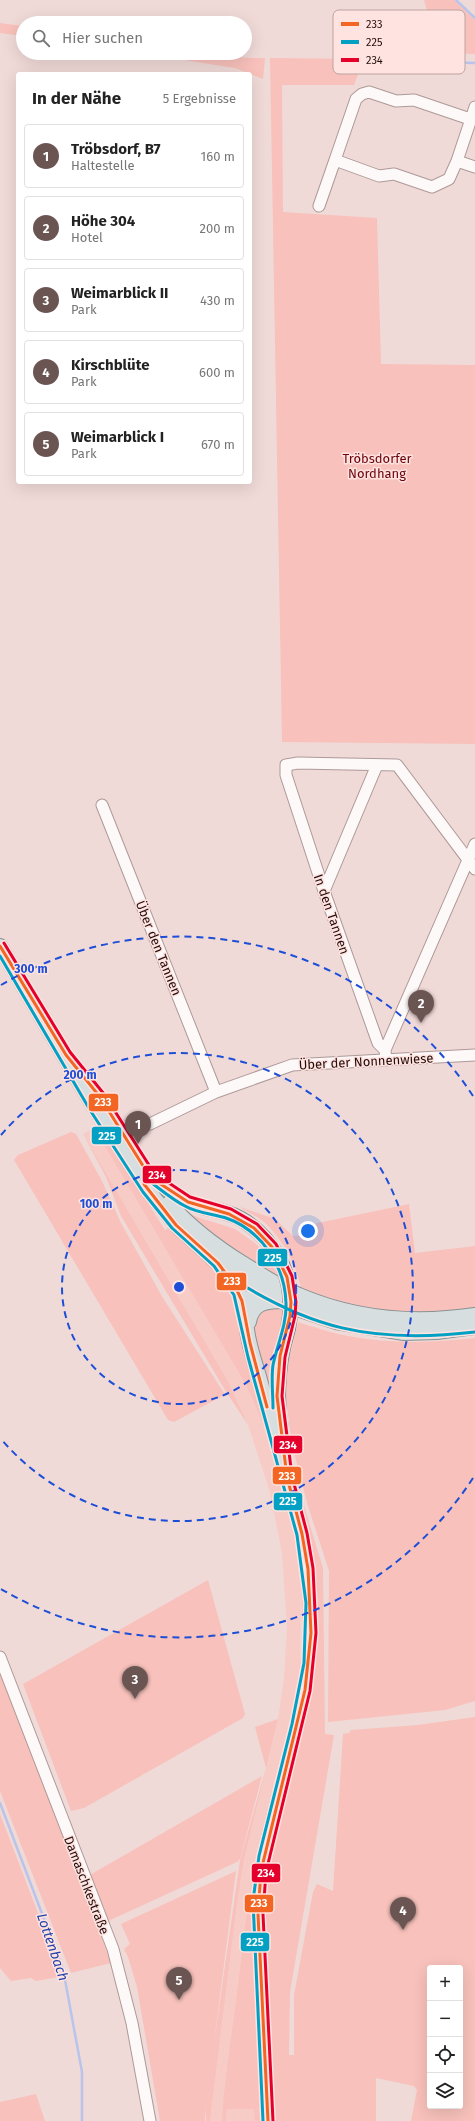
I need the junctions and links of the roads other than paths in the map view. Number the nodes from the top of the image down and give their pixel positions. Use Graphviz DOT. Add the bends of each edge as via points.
graph roads {
  1 [pos="475,107"];
  2 [pos="470,119"];
  3 [pos="335,160"];
  4 [pos="456,161"];
  5 [pos="475,167"];
  6 [pos="319,206"];
  7 [pos="377,765"];
  8 [pos="102,805"];
  9 [pos="475,844"];
  10 [pos="472,865"];
  11 [pos="324,891"];
  12 [pos="0,946"];
  13 [pos="66,1055"];
  14 [pos="386,1055"];
  15 [pos="475,1055"];
  16 [pos="216,1092"];
  17 [pos="150,1124"];
  18 [pos="150,1177"];
  19 [pos="218,1263"];
  20 [pos="275,1284"];
  21 [pos="258,1289"];
  22 [pos="282,1301"];
  23 [pos="475,1316"];
  24 [pos="475,1327"];
  25 [pos="248,1329"];
  26 [pos="287,1477"];
  27 [pos="0,1657"];
  28 [pos="150,2121"];
  29 [pos="268,2121"];
  1 -- 2 [label="street"];
  2 -- 3 [label="street" via="414,100 396,101 369,92 362,94 356,99"];
  2 -- 4 [label="street"];
  3 -- 4 [label="street" via="379,176 394,174 432,187 449,179"];
  3 -- 6 [label="street"];
  4 -- 5 [label="street"];
  7 -- 10 [label="street" via="397,765"];
  7 -- 11 [label="street"];
  7 -- 11 [label="street, In den Tannen" via="286,765 286,775"];
  8 -- 16 [label="street, Über den Tannen"];
  9 -- 10 [label="street"];
  10 -- 14 [label="street"];
  11 -- 14 [label="street, In den Tannen" via="378,1043"];
  12 -- 13 [label="main road"];
  13 -- 18 [label="main road" via="100,1096"];
  13 -- 19 [label="main road" via="94,1107 147,1189 176,1225"];
  14 -- 15 [label="street, Über der Nonnenwiese"];
  14 -- 16 [label="street, Über der Nonnenwiese" via="292,1065"];
  16 -- 17 [label="street, Über der Nonnenwiese"];
  18 -- 20 [label="main road" via="168,1202 195,1230 215,1246"];
  18 -- 26 [label="main road, bridge" via="188,1202 242,1220 266,1239 279,1258 289,1286 291,1302 277,1386"];
  19 -- 21 [label="main road"];
  19 -- 25 [label="main road" via="239,1293"];
  20 -- 21 [label="main road" via="264,1285"];
  20 -- 23 [label="main road" via="313,1301 376,1318 447,1319"];
  21 -- 22 [label="main road"];
  21 -- 25 [label="main road" via="247,1306"];
  22 -- 24 [label="main road" via="314,1316 404,1333"];
  22 -- 25 [label="main road" via="260,1304 250,1318"];
  25 -- 26 [label="main road" via="253,1356"];
  26 -- 29 [label="street" via="307,1564 311,1633 305,1690 259,1883 258,1914"];
  27 -- 28 [label="street, Damaschkestraße" via="112,1949 132,2023"];
}
